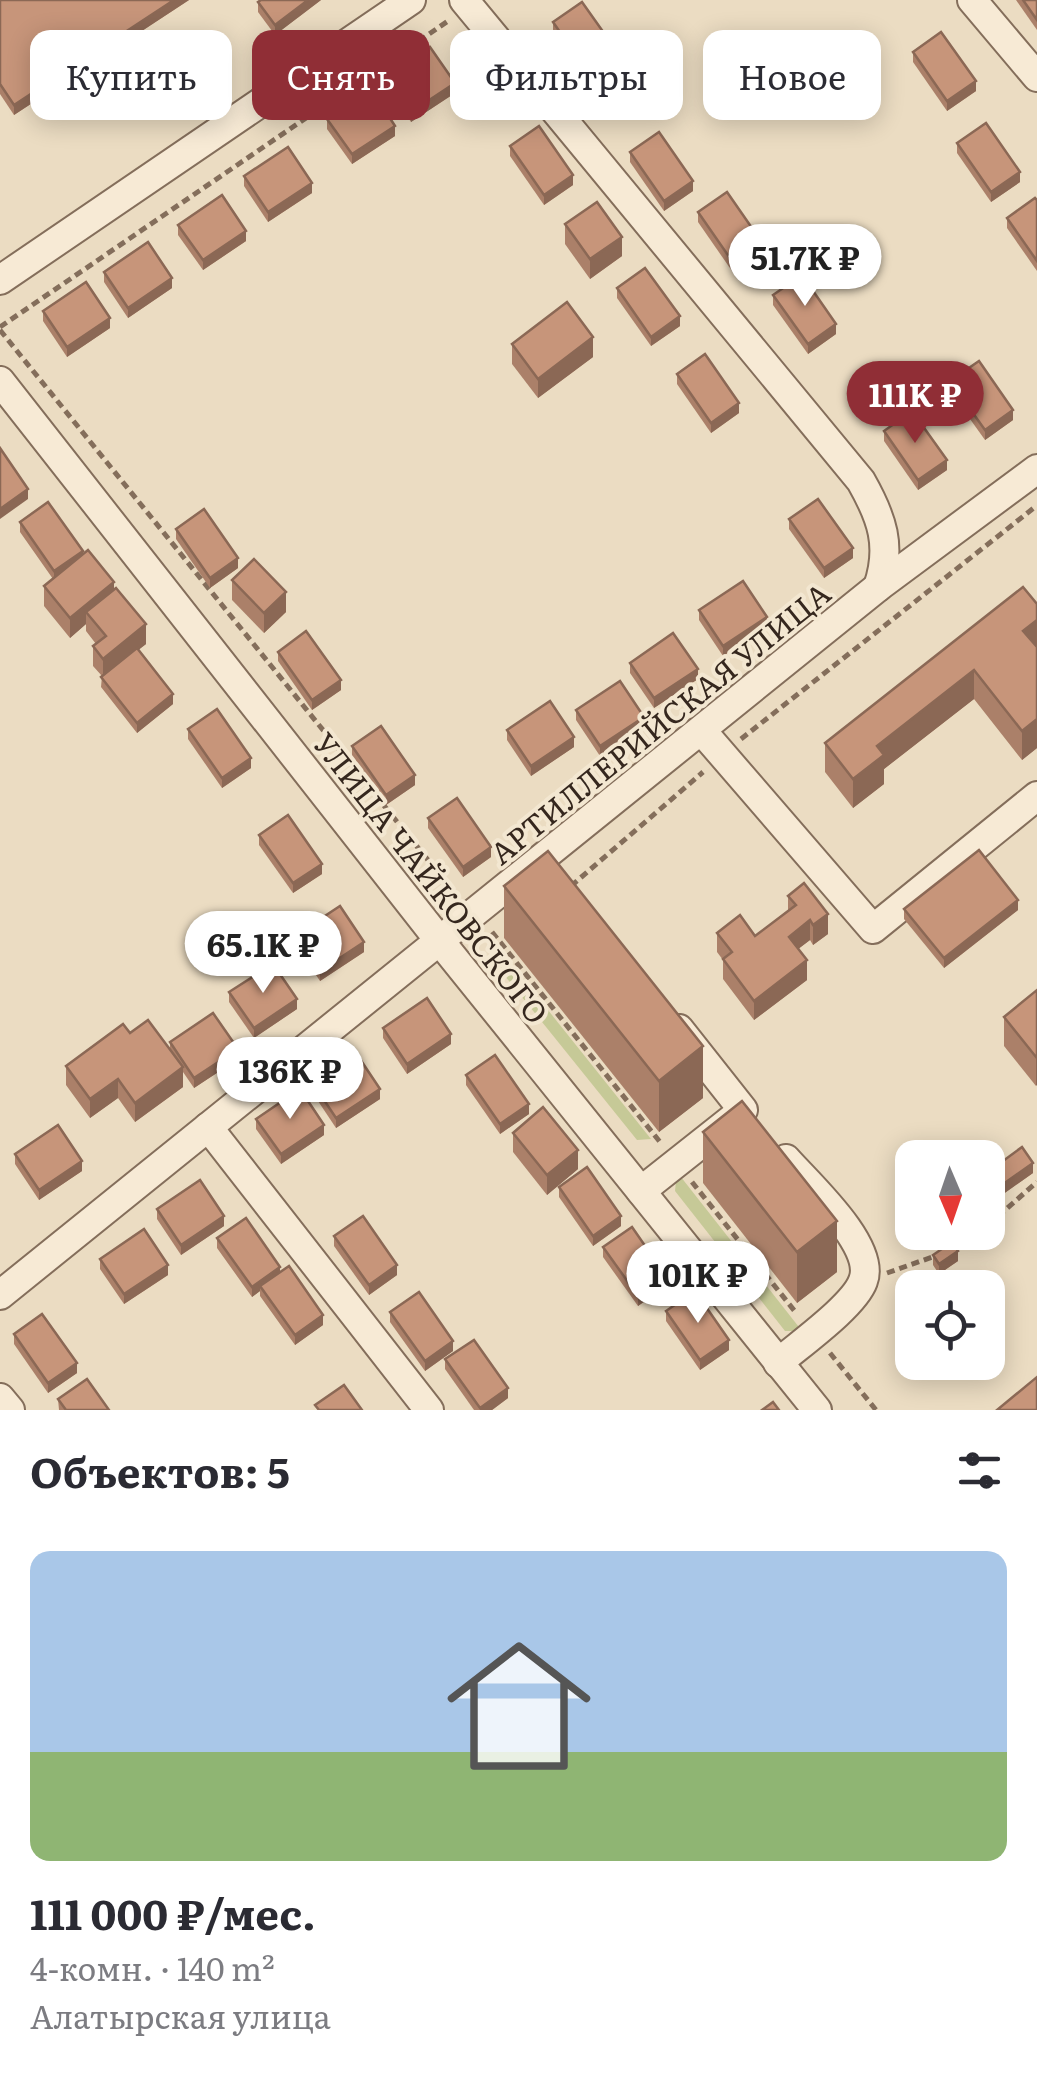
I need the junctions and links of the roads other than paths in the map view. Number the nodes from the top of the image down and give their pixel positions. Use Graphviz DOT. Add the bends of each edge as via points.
graph roads {
  1 [pos="411,0"];
  2 [pos="972,0"];
  3 [pos="466,3"];
  4 [pos="1037,77"];
  5 [pos="0,280"];
  6 [pos="0,381"];
  7 [pos="1037,470"];
  8 [pos="878,587"];
  9 [pos="702,730"];
  10 [pos="1037,796"];
  11 [pos="545,859"];
  12 [pos="568,888"];
  13 [pos="439,940"];
  14 [pos="662,1007"];
  15 [pos="756,1124"];
  16 [pos="208,1127"];
  17 [pos="641,1191"];
  18 [pos="0,1295"];
  19 [pos="778,1362"];
  20 [pos="0,1398"];
  21 [pos="10,1410"];
  22 [pos="429,1410"];
  23 [pos="816,1410"];
  1 -- 5 [label="street"];
  2 -- 4 [label="street"];
  3 -- 8 [label="street" via="862,481 886,538"];
  6 -- 13 [label="street, УЛИЦА ЧАЙКОВСКОГО"];
  7 -- 8 [label="street, АРТИЛЛЕРИЙСКАЯ УЛИЦА"];
  8 -- 9 [label="street, АРТИЛЛЕРИЙСКАЯ УЛИЦА"];
  9 -- 10 [label="street" via="873,929"];
  9 -- 11 [label="street, АРТИЛЛЕРИЙСКАЯ УЛИЦА"];
  11 -- 12 [label="street"];
  11 -- 13 [label="street, АРТИЛЛЕРИЙСКАЯ УЛИЦА"];
  13 -- 16 [label="street, АРТИЛЛЕРИЙСКАЯ УЛИЦА"];
  13 -- 17 [label="street, УЛИЦА ЧАЙКОВСКОГО"];
  14 -- 15 [label="street"];
  15 -- 17 [label="street" via="677,1163"];
  15 -- 19 [label="street" via="855,1238 864,1260 864,1280"];
  16 -- 18 [label="street, АРТИЛЛЕРИЙСКАЯ УЛИЦА"];
  16 -- 22 [label="street"];
  17 -- 19 [label="street, УЛИЦА ЧАЙКОВСКОГО"];
  19 -- 23 [label="street, УЛИЦА ЧАЙКОВСКОГО"];
  20 -- 21 [label="street"];
}
